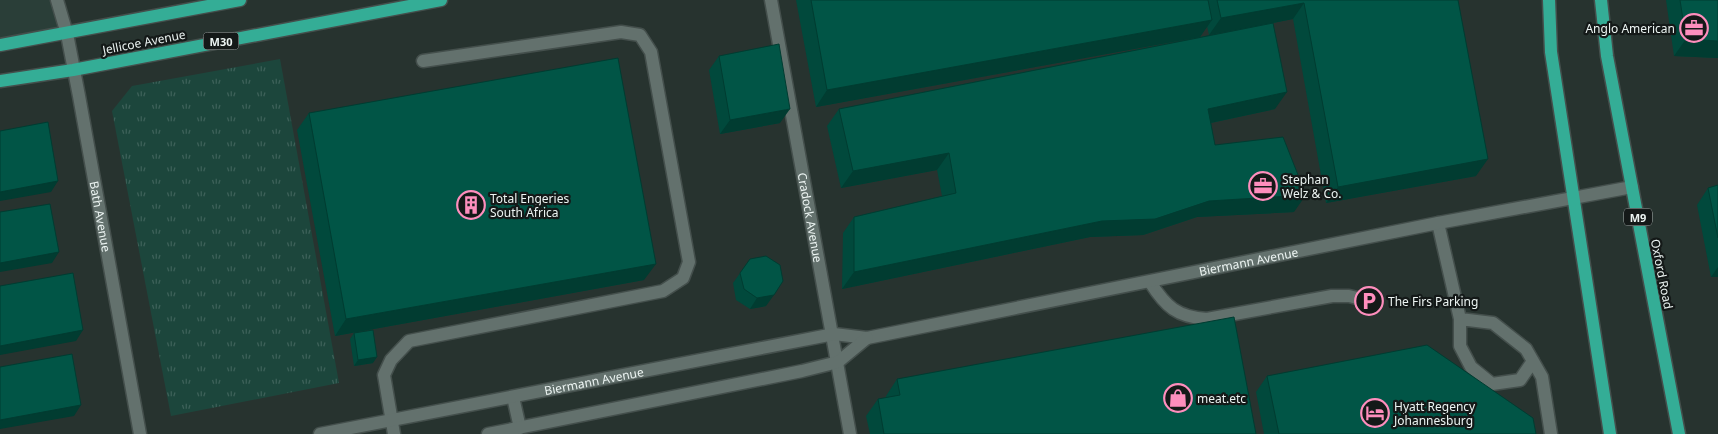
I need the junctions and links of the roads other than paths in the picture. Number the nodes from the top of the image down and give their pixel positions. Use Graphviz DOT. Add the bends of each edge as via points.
graph roads {
  1 [pos="57,0"];
  2 [pos="240,0"];
  3 [pos="441,0"];
  4 [pos="771,0"];
  5 [pos="1549,0"];
  6 [pos="1601,0"];
  7 [pos="66,34"];
  8 [pos="0,45"];
  9 [pos="423,61"];
  10 [pos="73,70"];
  11 [pos="0,81"];
  12 [pos="1632,187"];
  13 [pos="1572,199"];
  14 [pos="1438,223"];
  15 [pos="1150,282"];
  16 [pos="1369,301"];
  17 [pos="1460,319"];
  18 [pos="834,334"];
  19 [pos="866,338"];
  20 [pos="1533,361"];
  21 [pos="838,362"];
  22 [pos="513,397"];
  23 [pos="391,421"];
  24 [pos="520,428"];
  25 [pos="140,434"];
  26 [pos="320,434"];
  27 [pos="394,434"];
  28 [pos="488,434"];
  29 [pos="850,434"];
  30 [pos="1551,434"];
  31 [pos="1610,434"];
  32 [pos="1679,434"];
  1 -- 7 [label="street, Bath Avenue"];
  2 -- 7 [label="main road, Jellicoe Avenue"];
  3 -- 10 [label="main road, Jellicoe Avenue / M30"];
  4 -- 18 [label="street, Cradock Avenue"];
  5 -- 13 [label="main road" via="1551,52"];
  6 -- 12 [label="main road, Oxford Road / M9" via="1607,56"];
  7 -- 8 [label="main road, Jellicoe Avenue"];
  7 -- 10 [label="street, Bath Avenue"];
  9 -- 23 [label="street" via="621,32 640,35 651,52 689,262 683,278 663,290 409,341 391,360 384,375"];
  10 -- 11 [label="main road, Jellicoe Avenue / M30"];
  10 -- 25 [label="street, Bath Avenue"];
  12 -- 13 [label="street, Biermann Avenue"];
  12 -- 32 [label="main road, Oxford Road / M9"];
  13 -- 14 [label="street, Biermann Avenue"];
  13 -- 31 [label="main road"];
  14 -- 15 [label="street, Biermann Avenue"];
  14 -- 17 [label="street"];
  15 -- 16 [label="street" via="1160,298 1178,313 1207,320 1332,296"];
  15 -- 19 [label="street, Biermann Avenue"];
  17 -- 20 [label="street" via="1493,323 1526,349"];
  17 -- 20 [label="street" via="1460,346 1470,367 1492,384 1520,380"];
  18 -- 19 [label="street, Biermann Avenue"];
  18 -- 21 [label="street, Cradock Avenue"];
  18 -- 22 [label="street, Biermann Avenue"];
  19 -- 21 [label="street, Biermann Avenue"];
  20 -- 30 [label="street" via="1542,377"];
  21 -- 24 [label="street, Biermann Avenue"];
  21 -- 29 [label="street, Cradock Avenue"];
  22 -- 23 [label="street, Biermann Avenue"];
  22 -- 24 [label="street"];
  23 -- 26 [label="street, Biermann Avenue"];
  23 -- 27 [label="street"];
  24 -- 28 [label="street, Biermann Avenue"];
}
